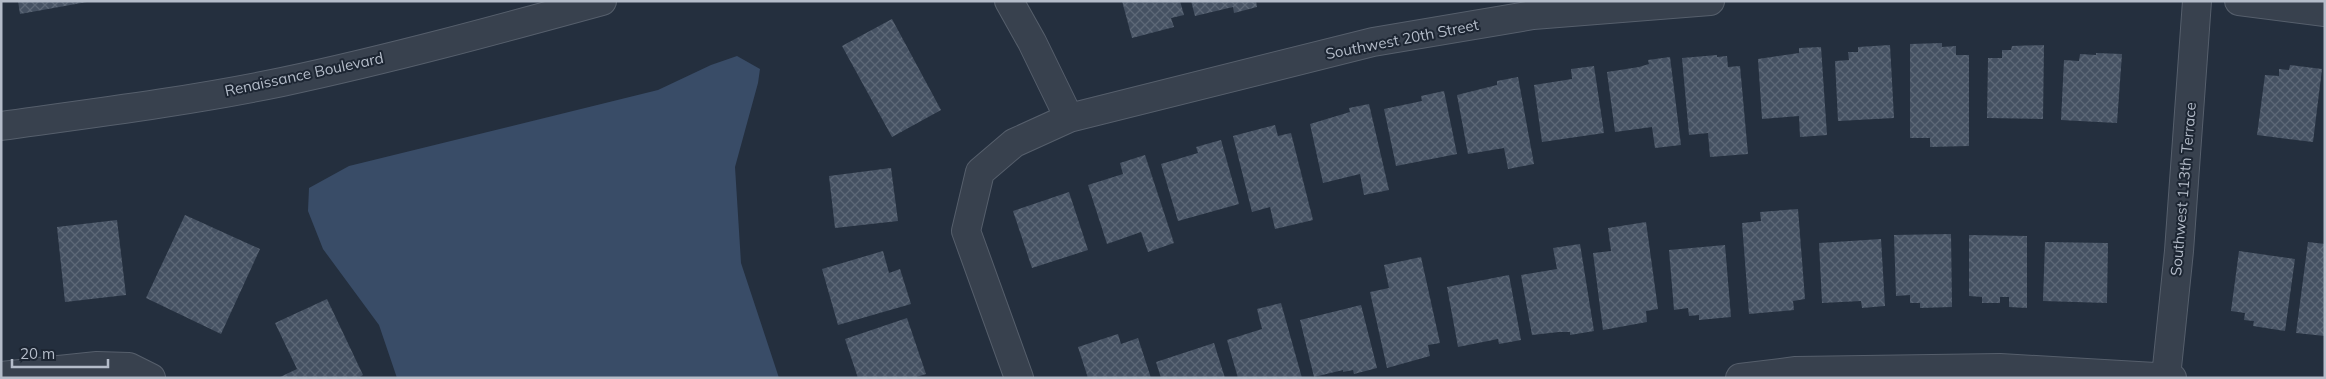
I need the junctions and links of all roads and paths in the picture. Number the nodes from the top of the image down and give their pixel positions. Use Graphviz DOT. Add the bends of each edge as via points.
graph roads {
  1 [pos="602,1"];
  2 [pos="1008,1"];
  3 [pos="1710,1"];
  4 [pos="2198,1"];
  5 [pos="2239,1"];
  6 [pos="2325,12"];
  7 [pos="1069,118"];
  8 [pos="1,126"];
  9 [pos="1,376"];
  10 [pos="2169,377"];
  11 [pos="151,378"];
  12 [pos="1020,378"];
  13 [pos="1740,378"];
  1 -- 8 [label="street, Renaissance Boulevard" via="282,82"];
  2 -- 7 [label="street"];
  3 -- 7 [label="street, Southwest 20th Street" via="1533,15 1373,42"];
  4 -- 10 [label="street, Southwest 113th Terrace"];
  5 -- 6 [label="street"];
  7 -- 12 [label="street, Southwest 20th Street" via="1014,143 980,172 966,231"];
  9 -- 11 [label="street" via="97,366 129,367"];
  10 -- 13 [label="street" via="2000,368 1796,371"];
}
